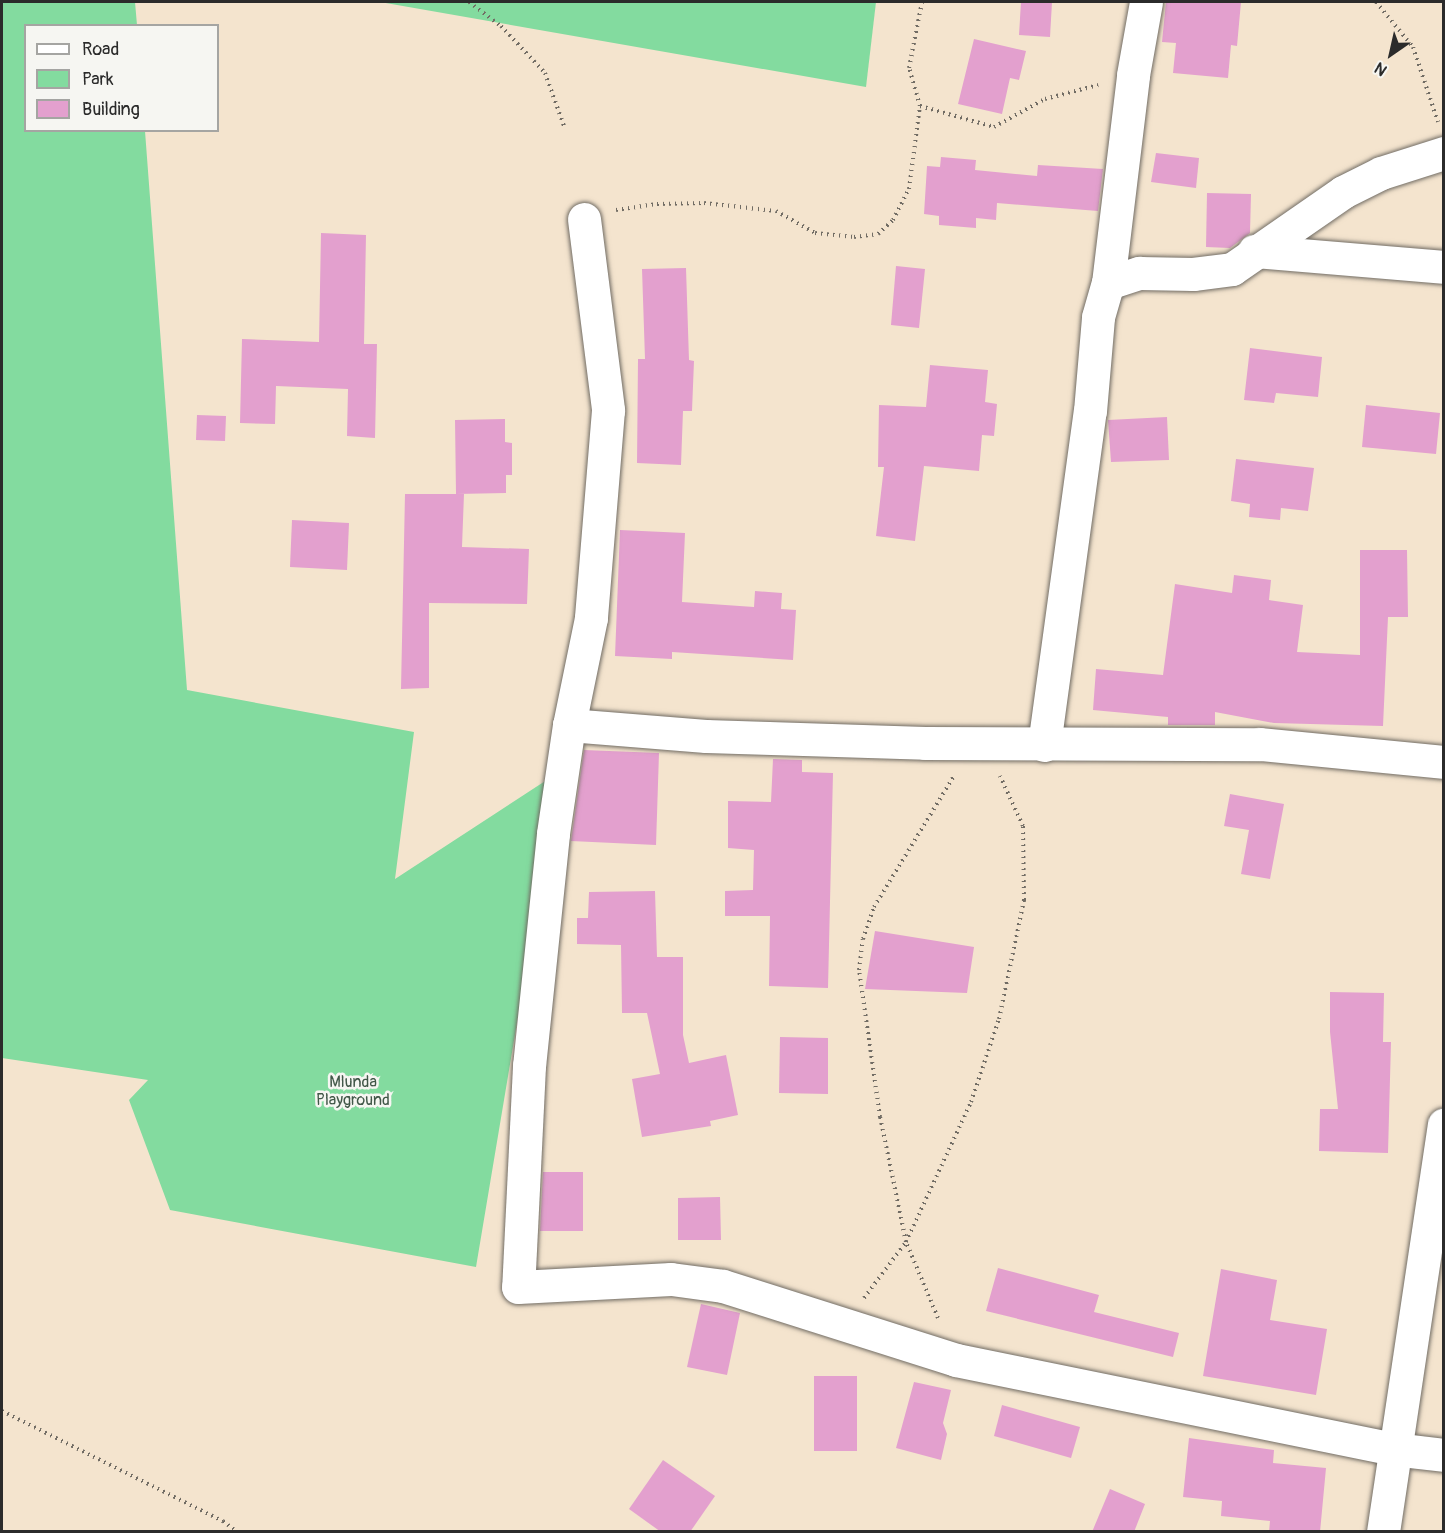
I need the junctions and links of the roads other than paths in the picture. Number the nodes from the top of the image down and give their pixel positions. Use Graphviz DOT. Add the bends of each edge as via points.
graph roads {
  1 [pos="1146,2"];
  2 [pos="1443,153"];
  3 [pos="584,219"];
  4 [pos="1254,251"];
  5 [pos="1443,267"];
  6 [pos="1108,283"];
  7 [pos="569,724"];
  8 [pos="1044,745"];
  9 [pos="1443,762"];
  10 [pos="1443,1125"];
  11 [pos="1393,1449"];
  12 [pos="1443,1455"];
  13 [pos="1383,1532"];
  1 -- 6 [label="street" via="1133,75"];
  2 -- 4 [label="street" via="1381,173 1343,192"];
  3 -- 7 [label="street" via="608,410 591,618"];
  4 -- 5 [label="street"];
  4 -- 6 [label="street" via="1232,269 1192,274 1139,273"];
  6 -- 8 [label="street" via="1098,317 1090,411"];
  7 -- 8 [label="street" via="706,736"];
  7 -- 11 [label="street" via="553,834 529,1066 518,1287 671,1279 723,1286 956,1360"];
  8 -- 9 [label="street" via="1260,744"];
  10 -- 11 [label="street"];
  11 -- 12 [label="street"];
  11 -- 13 [label="street"];
}
